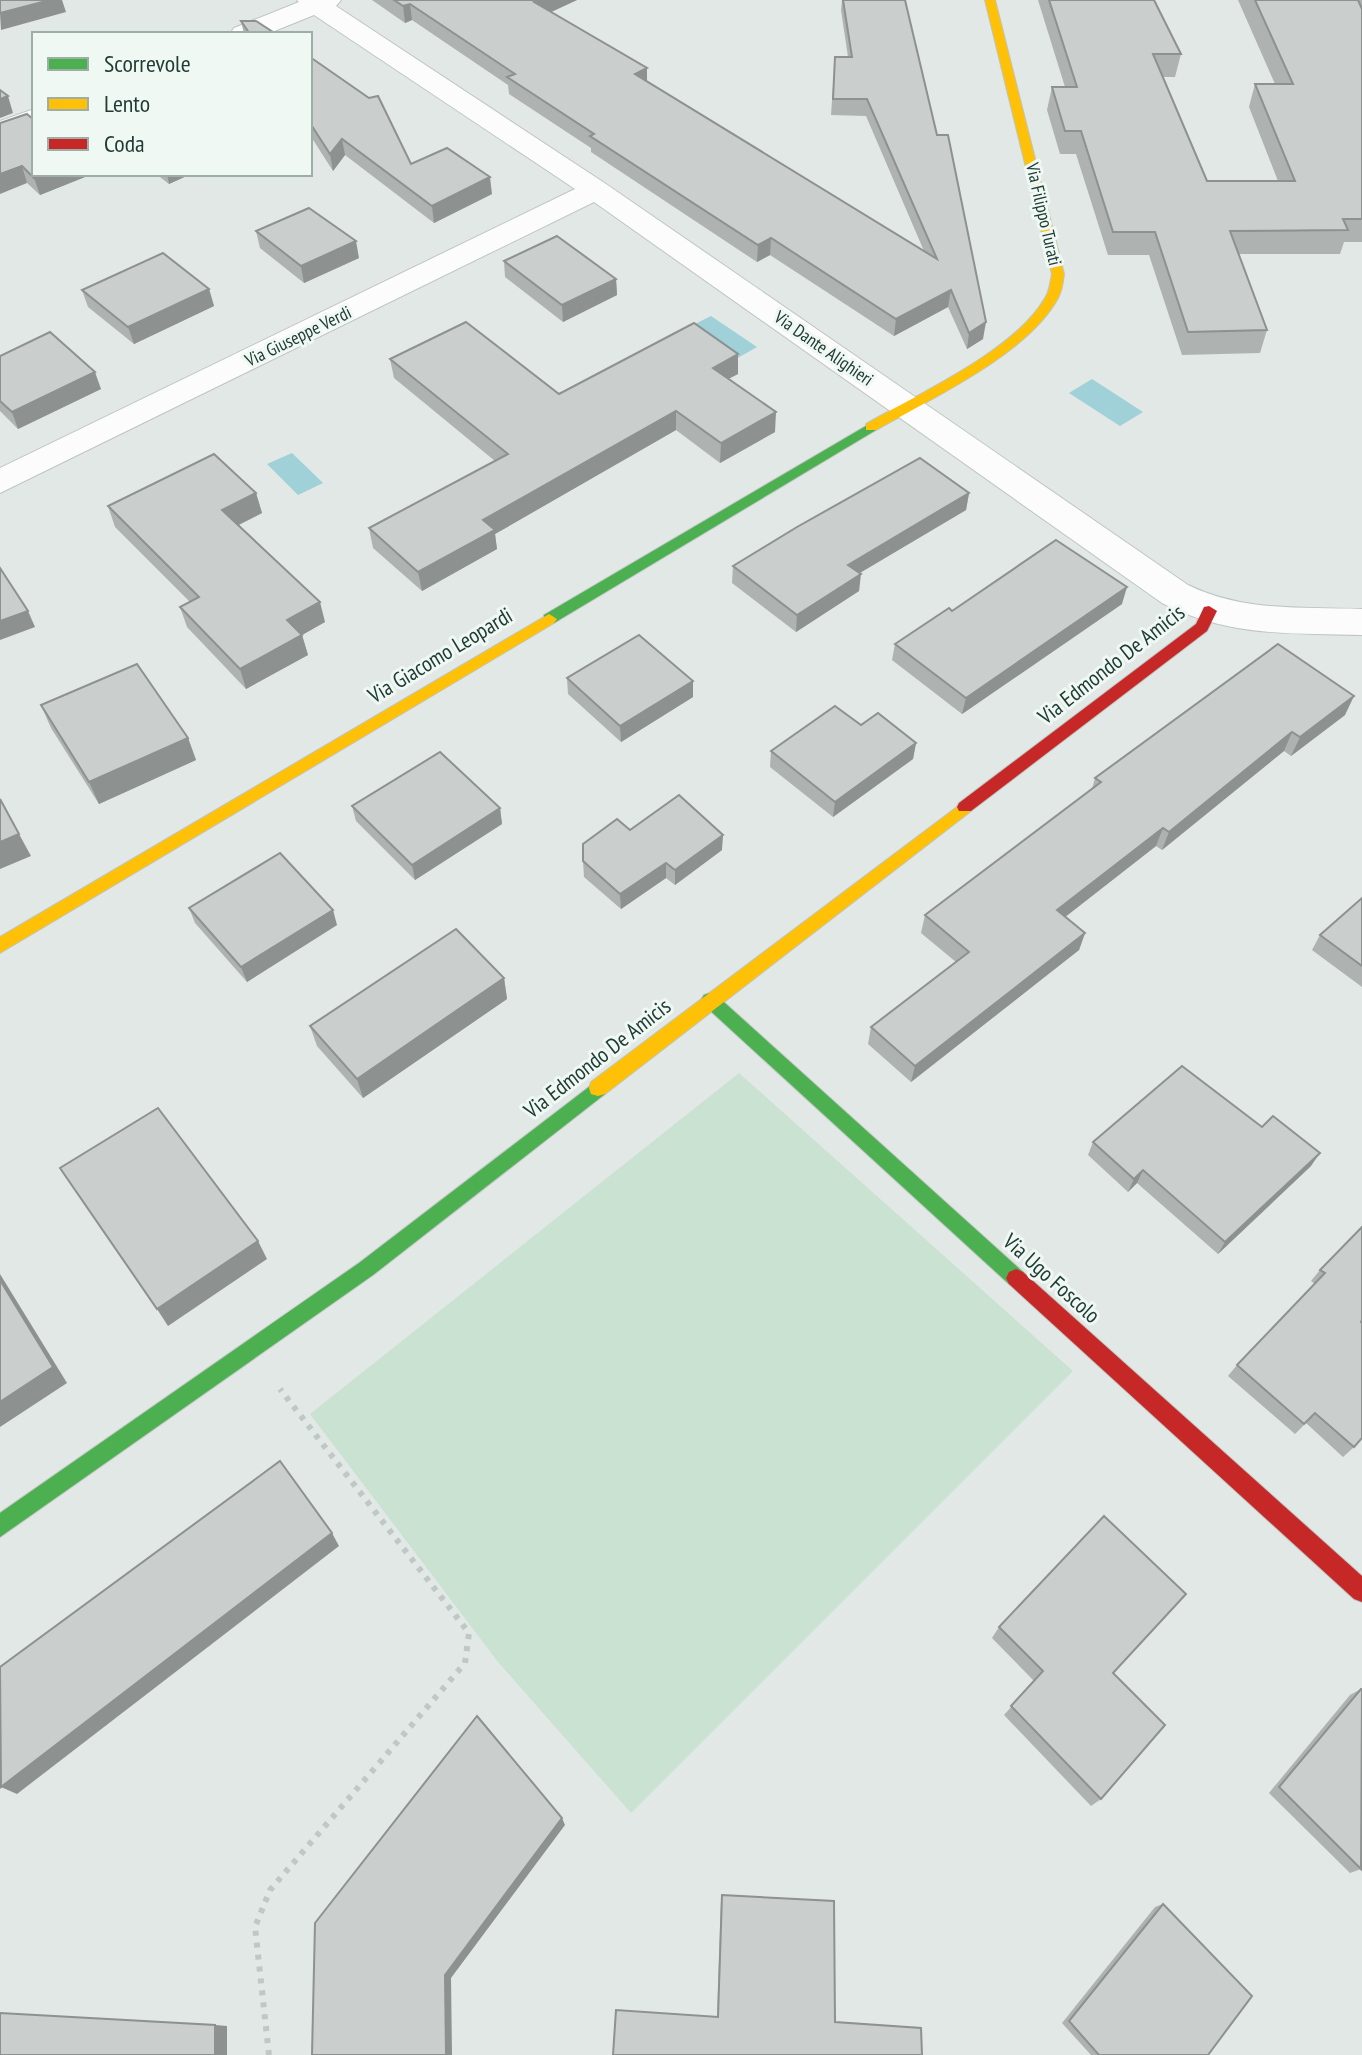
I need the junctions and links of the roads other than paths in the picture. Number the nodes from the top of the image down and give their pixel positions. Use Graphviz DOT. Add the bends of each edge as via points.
graph roads {
  1 [pos="990,0"];
  2 [pos="318,1"];
  3 [pos="248,32"];
  4 [pos="32,118"];
  5 [pos="0,131"];
  6 [pos="596,190"];
  7 [pos="905,405"];
  8 [pos="0,482"];
  9 [pos="1209,611"];
  10 [pos="1362,622"];
  11 [pos="0,946"];
  12 [pos="710,1000"];
  13 [pos="0,1526"];
  14 [pos="1362,1591"];
  1 -- 7 [label="street, Via Filippo Turati" via="1058,274 1052,298 1009,341"];
  2 -- 3 [label="street"];
  2 -- 6 [label="street, Via Dante Alighieri"];
  4 -- 5 [label="street"];
  6 -- 7 [label="street, Via Dante Alighieri"];
  6 -- 8 [label="street, Via Giuseppe Verdi"];
  7 -- 9 [label="street, Via Dante Alighieri" via="1175,594"];
  7 -- 11 [label="street, Via Giacomo Leopardi"];
  9 -- 10 [label="street, Via Dante Alighieri" via="1252,619"];
  9 -- 12 [label="street, Via Edmondo De Amicis" via="1202,627"];
  12 -- 13 [label="street, Via Edmondo De Amicis" via="366,1269"];
  12 -- 14 [label="street, Via Ugo Foscolo"];
}
